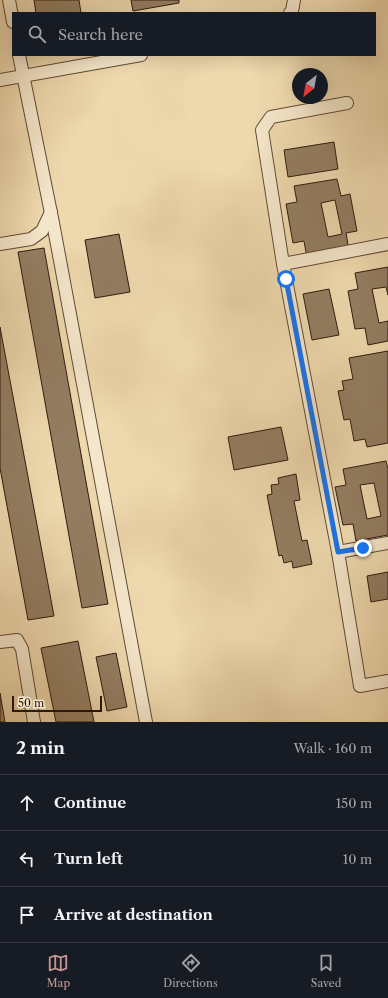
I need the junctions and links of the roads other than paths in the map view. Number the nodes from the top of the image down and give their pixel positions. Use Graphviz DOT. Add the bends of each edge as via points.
graph roads {
  1 [pos="9,0"];
  2 [pos="294,0"];
  3 [pos="291,12"];
  4 [pos="12,16"];
  5 [pos="19,56"];
  6 [pos="135,56"];
  7 [pos="23,76"];
  8 [pos="0,80"];
  9 [pos="347,103"];
  10 [pos="51,212"];
  11 [pos="0,244"];
  12 [pos="388,244"];
  13 [pos="284,264"];
  14 [pos="388,543"];
  15 [pos="338,552"];
  16 [pos="0,642"];
  17 [pos="388,681"];
  18 [pos="34,722"];
  19 [pos="146,722"];
  1 -- 4 [label="lane"];
  2 -- 3 [label="lane"];
  5 -- 7 [label="lane"];
  6 -- 7 [label="lane"];
  7 -- 8 [label="lane"];
  7 -- 10 [label="lane"];
  9 -- 13 [label="lane" via="271,117 262,130"];
  10 -- 11 [label="lane" via="42,231 31,239"];
  10 -- 19 [label="lane"];
  12 -- 13 [label="lane"];
  13 -- 15 [label="lane"];
  14 -- 15 [label="lane"];
  15 -- 17 [label="lane" via="360,686"];
  16 -- 18 [label="lane" via="17,640 22,649"];
}
